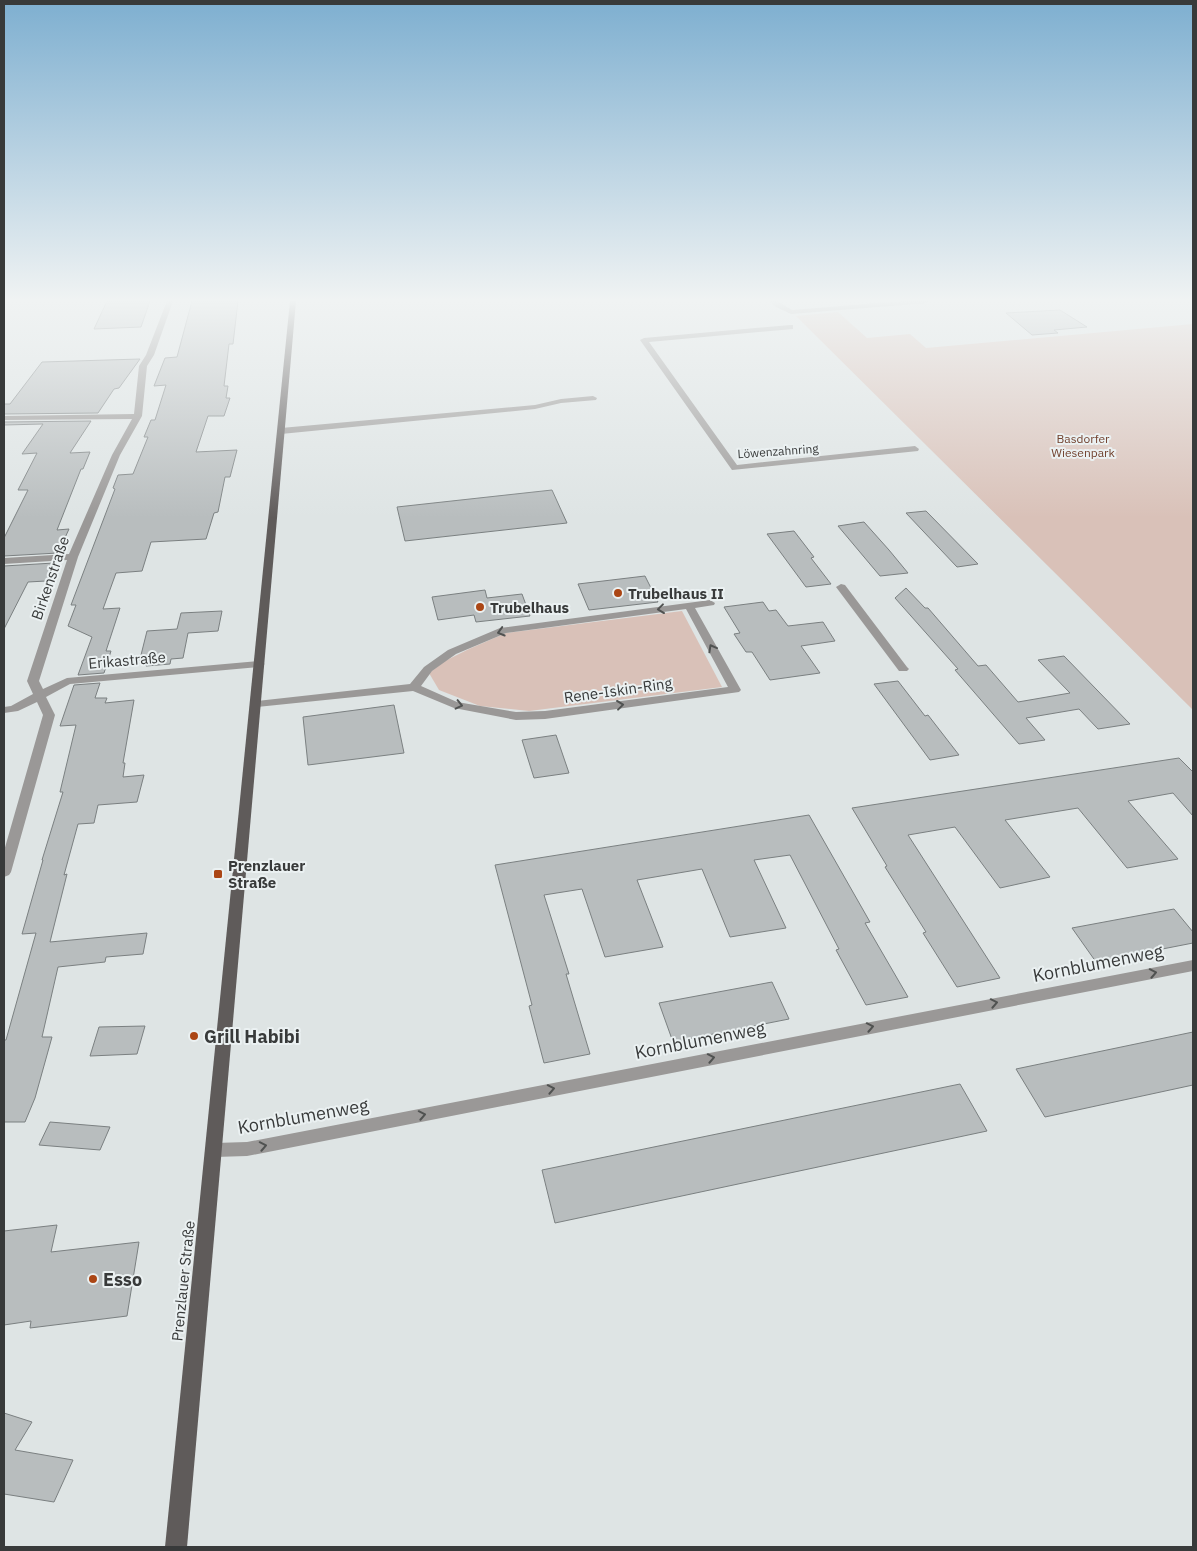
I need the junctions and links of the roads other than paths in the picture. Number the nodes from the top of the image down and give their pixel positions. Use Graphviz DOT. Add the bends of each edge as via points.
graph roads {
  1 [pos="142,373"];
  2 [pos="286,373"];
  3 [pos="668,373"];
  4 [pos="593,398"];
  5 [pos="138,416"];
  6 [pos="4,418"];
  7 [pos="281,431"];
  8 [pos="915,449"];
  9 [pos="73,557"];
  10 [pos="4,561"];
  11 [pos="841,586"];
  12 [pos="710,603"];
  13 [pos="689,606"];
  14 [pos="259,664"];
  15 [pos="903,669"];
  16 [pos="414,687"];
  17 [pos="39,695"];
  18 [pos="257,704"];
  19 [pos="4,710"];
  20 [pos="4,872"];
  21 [pos="1193,965"];
  22 [pos="215,1150"];
  23 [pos="176,1547"];
  1 -- 5 [label="street, Birkenstraße"];
  2 -- 7 [label="main road, Prenzlauer Straße"];
  3 -- 8 [label="street, Löwenzahnring" via="735,468"];
  4 -- 7 [label="street" via="535,407"];
  5 -- 6 [label="street"];
  5 -- 9 [label="street, Birkenstraße" via="116,455"];
  7 -- 14 [label="main road, Prenzlauer Straße"];
  9 -- 10 [label="street"];
  9 -- 17 [label="street, Birkenstraße" via="33,681"];
  11 -- 15 [label="street"];
  12 -- 13 [label="street"];
  13 -- 16 [label="street, one-way" via="504,630 452,652 428,669"];
  16 -- 13 [label="street, Rene-Iskin-Ring, one-way" via="454,705 516,716 735,690"];
  14 -- 17 [label="street, Erikastraße" via="67,680"];
  14 -- 18 [label="main road, Prenzlauer Straße"];
  16 -- 18 [label="street"];
  17 -- 19 [label="street, Erikastraße" via="14,709"];
  17 -- 20 [label="street, Birkenstraße" via="49,715"];
  18 -- 22 [label="main road, Prenzlauer Straße"];
  22 -- 21 [label="street, Kornblumenweg, one-way" via="247,1149"];
  22 -- 23 [label="main road, Prenzlauer Straße"];
}
